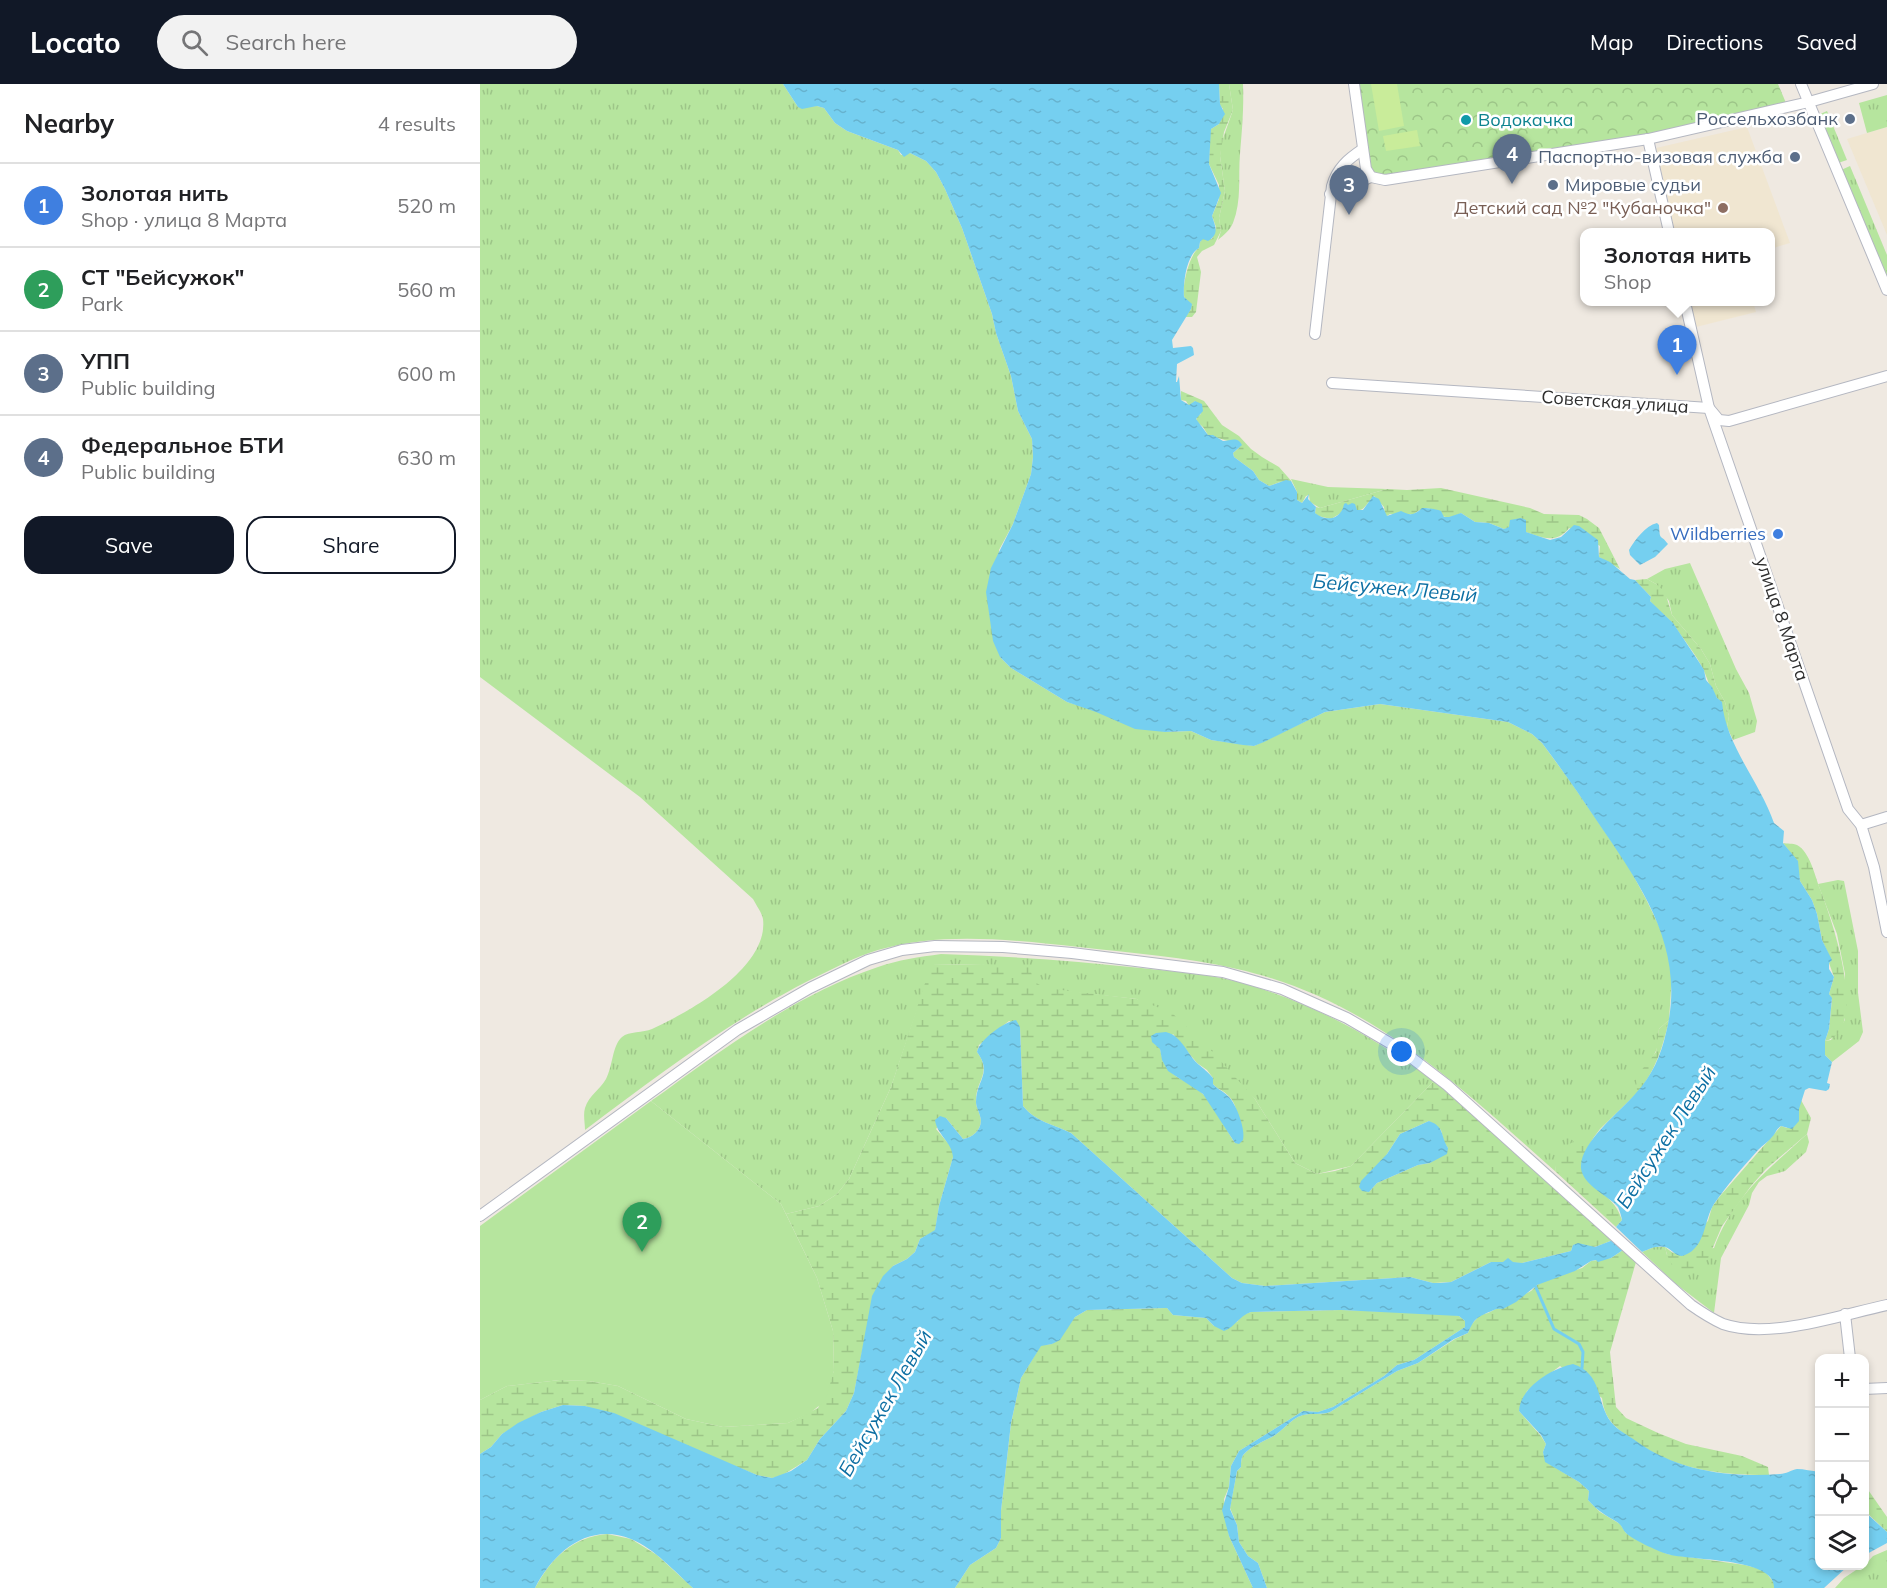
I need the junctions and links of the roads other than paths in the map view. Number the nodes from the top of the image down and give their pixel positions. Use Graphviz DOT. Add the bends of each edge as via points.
graph roads {
  1 [pos="1354,84"];
  2 [pos="1801,84"];
  3 [pos="1873,84"];
  4 [pos="1809,102"];
  5 [pos="1648,139"];
  6 [pos="1363,149"];
  7 [pos="1371,177"];
  8 [pos="1330,194"];
  9 [pos="1668,228"];
  10 [pos="1887,290"];
  11 [pos="1686,306"];
  12 [pos="1315,334"];
  13 [pos="1887,376"];
  14 [pos="1332,383"];
  15 [pos="1709,408"];
  16 [pos="1887,817"];
  17 [pos="1861,825"];
  18 [pos="1887,932"];
  19 [pos="480,1216"];
  20 [pos="1887,1305"];
  21 [pos="1845,1314"];
  22 [pos="1849,1354"];
  23 [pos="1887,1388"];
  24 [pos="1869,1389"];
  1 -- 6 [label="street"];
  2 -- 4 [label="street"];
  3 -- 4 [label="street"];
  4 -- 5 [label="street"];
  4 -- 10 [label="street"];
  5 -- 7 [label="street" via="1385,180"];
  5 -- 9 [label="street"];
  6 -- 7 [label="street"];
  6 -- 8 [label="street" via="1338,171"];
  7 -- 8 [label="street"];
  8 -- 12 [label="street"];
  11 -- 15 [label="street, улица 8 Марта"];
  13 -- 15 [label="street, Советская улица" via="1729,421 1719,420"];
  14 -- 15 [label="street, Советская улица"];
  15 -- 17 [label="street, улица 8 Марта" via="1848,809"];
  16 -- 17 [label="street"];
  17 -- 18 [label="street, улица 8 Марта"];
  19 -- 21 [label="street" via="737,1030 846,970 885,955 919,948 971,946 1072,953 1203,968 1264,982 1322,1005 1371,1032 1423,1066 1691,1305 1712,1318 1753,1328 1787,1326"];
  20 -- 21 [label="street"];
  21 -- 22 [label="street"];
  23 -- 24 [label="street"];
}
